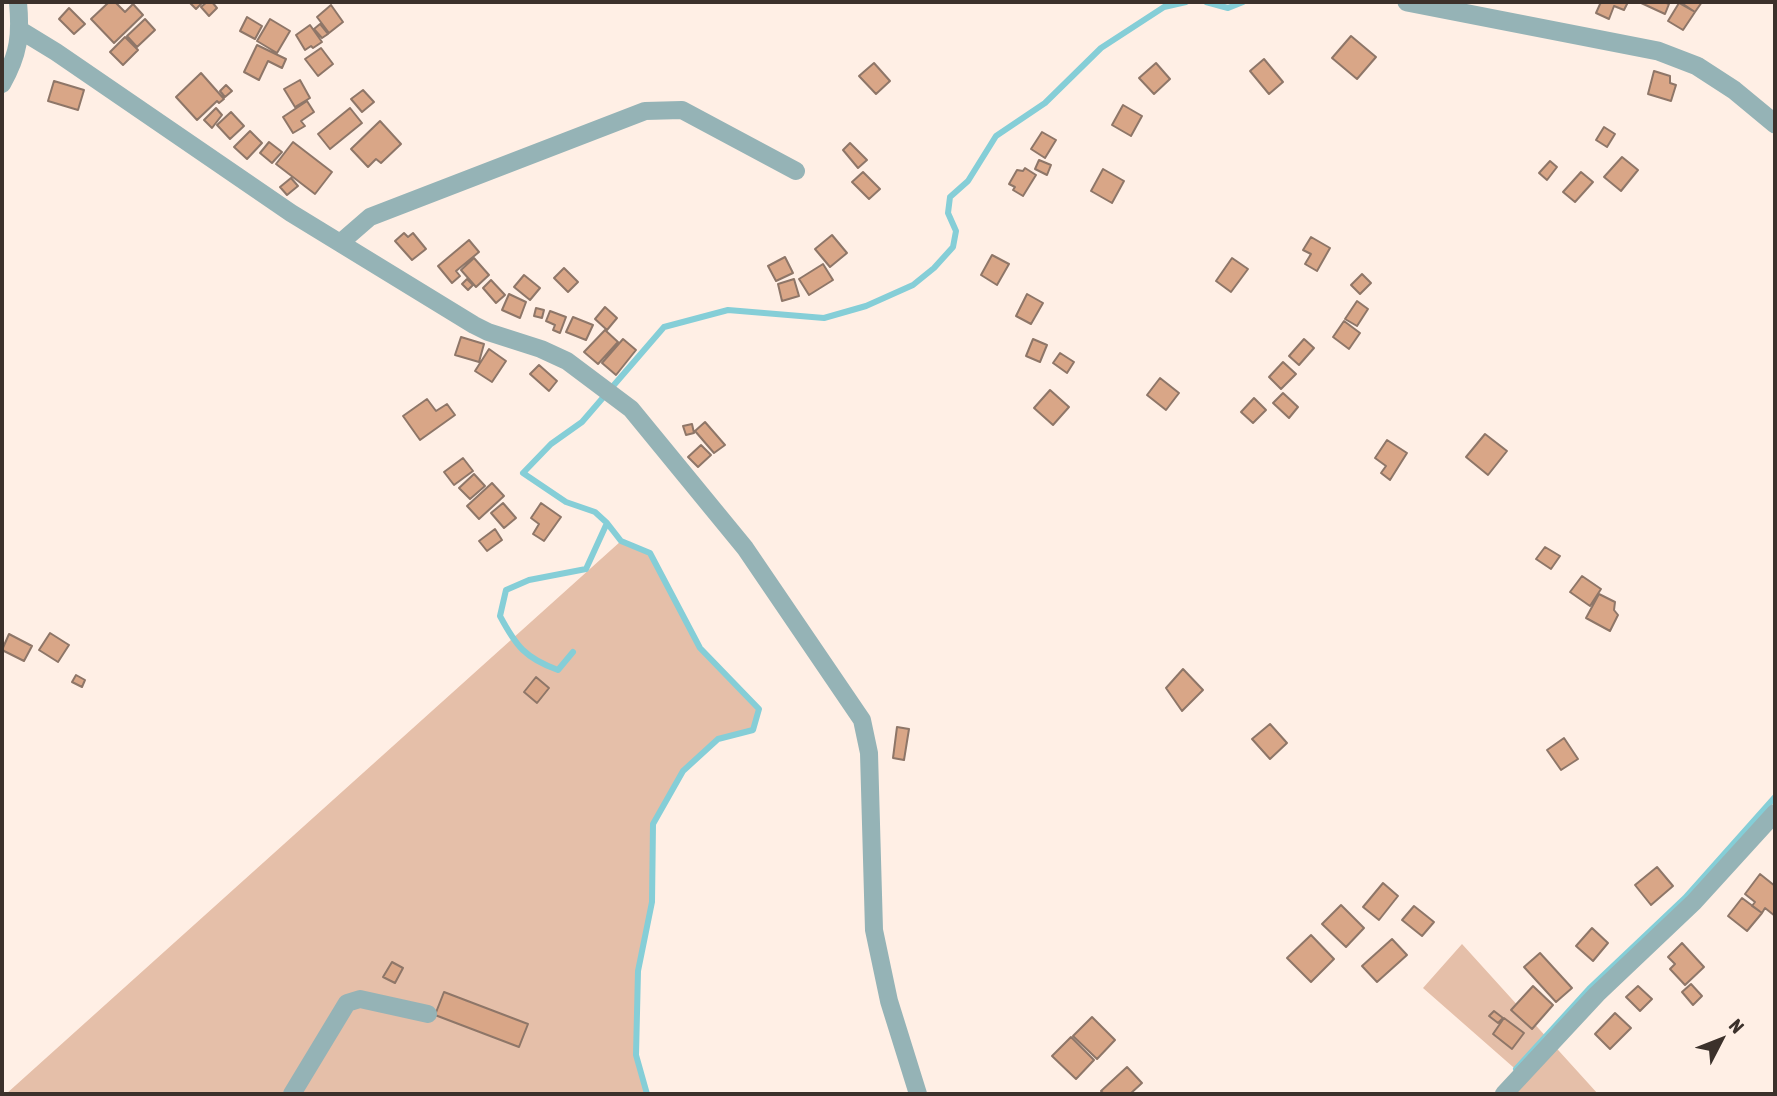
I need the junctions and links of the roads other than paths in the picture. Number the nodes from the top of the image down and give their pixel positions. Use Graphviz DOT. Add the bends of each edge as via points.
graph roads {
  1 [pos="18,2"];
  2 [pos="1407,2"];
  3 [pos="20,30"];
  4 [pos="2,84"];
  5 [pos="1775,124"];
  6 [pos="796,172"];
  7 [pos="340,243"];
  8 [pos="1775,813"];
  9 [pos="428,1014"];
  10 [pos="292,1094"];
  11 [pos="918,1094"];
  12 [pos="1504,1094"];
  1 -- 3 [label="street"];
  2 -- 5 [label="street" via="1658,51 1697,66"];
  3 -- 4 [label="street" via="14,63"];
  3 -- 7 [label="street"];
  6 -- 7 [label="street" via="682,110 645,111 370,217"];
  7 -- 11 [label="street" via="474,325 567,361 631,408 746,548 854,706 869,753 874,929 889,1001"];
  8 -- 12 [label="street"];
  9 -- 10 [label="street" via="360,999 347,1003"];
}
